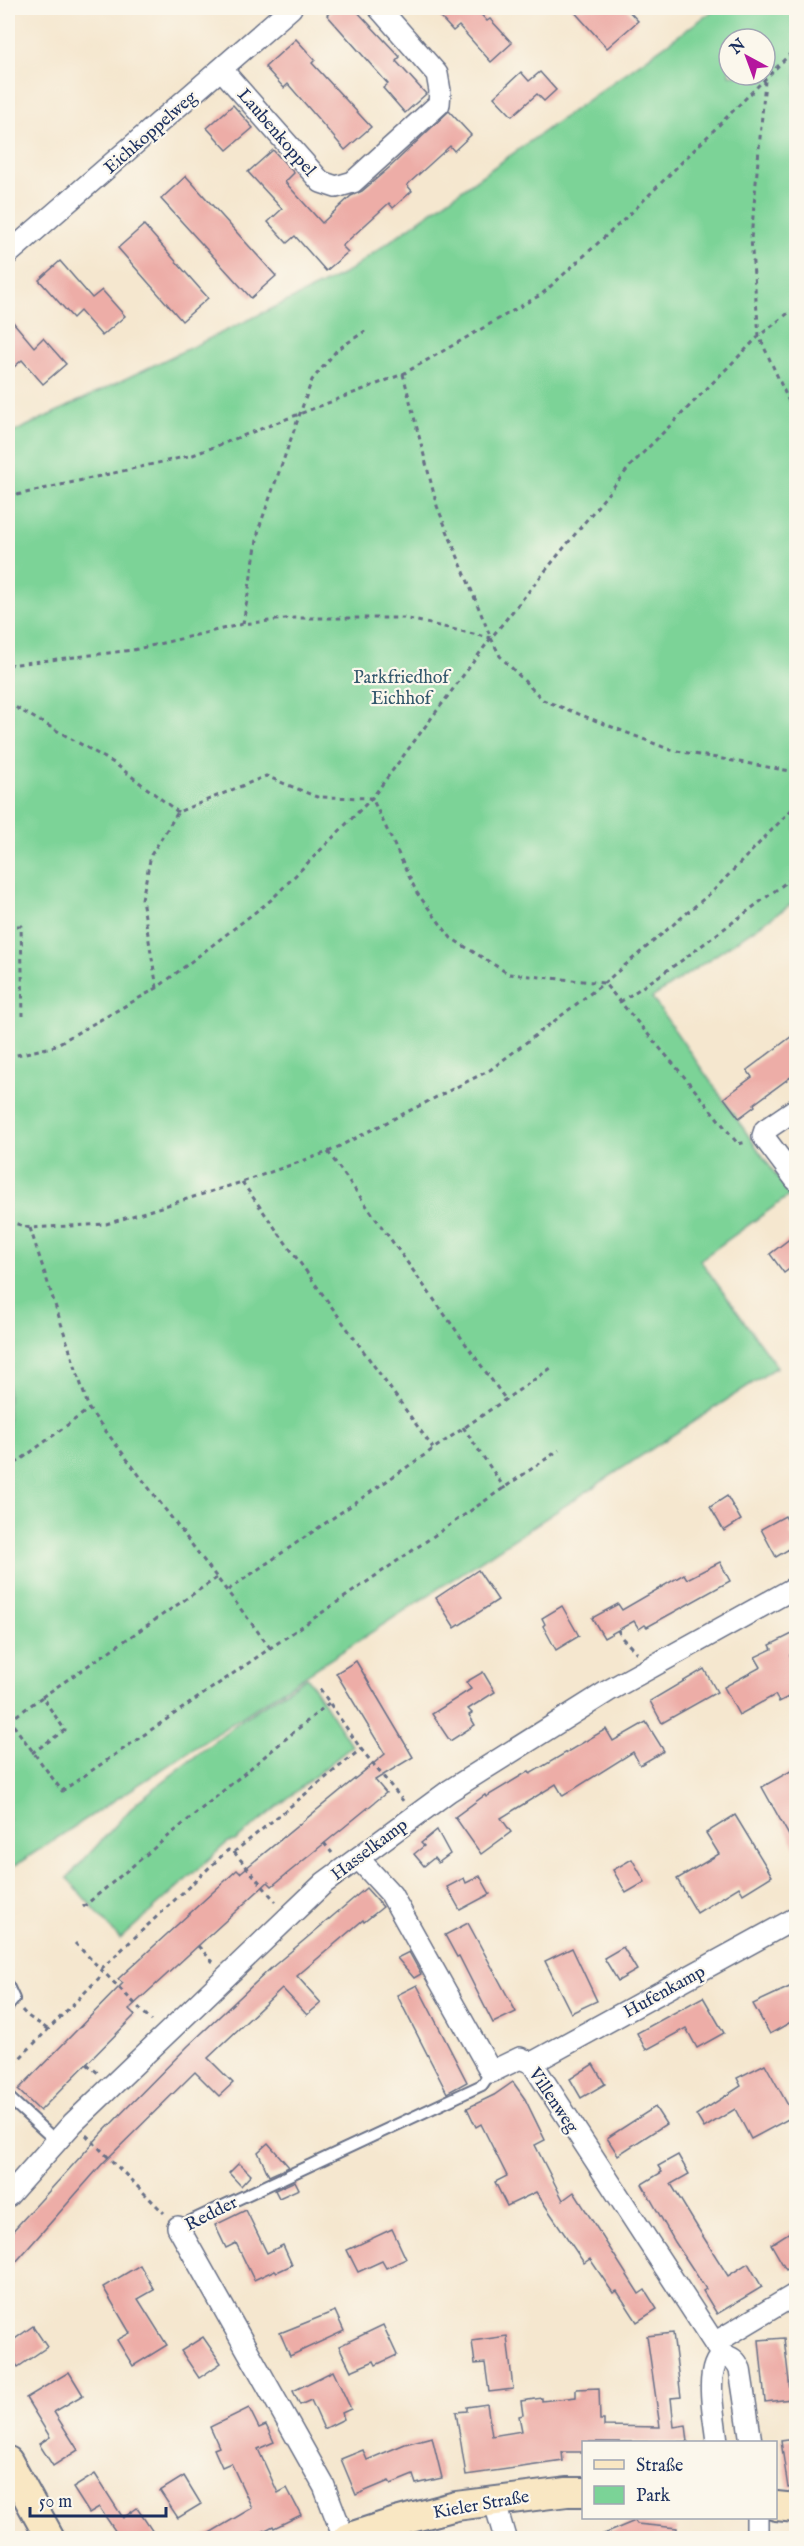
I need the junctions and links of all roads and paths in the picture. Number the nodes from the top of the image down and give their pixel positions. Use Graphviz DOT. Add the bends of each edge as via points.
graph roads {
  1 [pos="291,8"];
  2 [pos="379,8"];
  3 [pos="796,50"];
  4 [pos="777,69"];
  5 [pos="222,70"];
  6 [pos="759,87"];
  7 [pos="764,87"];
  8 [pos="8,254"];
  9 [pos="796,307"];
  10 [pos="365,331"];
  11 [pos="759,336"];
  12 [pos="403,374"];
  13 [pos="298,415"];
  14 [pos="796,417"];
  15 [pos="8,497"];
  16 [pos="243,624"];
  17 [pos="490,639"];
  18 [pos="8,665"];
  19 [pos="8,703"];
  20 [pos="796,772"];
  21 [pos="372,798"];
  22 [pos="796,805"];
  23 [pos="178,812"];
  24 [pos="796,875"];
  25 [pos="8,926"];
  26 [pos="604,983"];
  27 [pos="157,988"];
  28 [pos="620,1002"];
  29 [pos="23,1016"];
  30 [pos="8,1058"];
  31 [pos="796,1109"];
  32 [pos="763,1136"];
  33 [pos="328,1152"];
  34 [pos="796,1180"];
  35 [pos="242,1182"];
  36 [pos="8,1221"];
  37 [pos="30,1228"];
  38 [pos="554,1366"];
  39 [pos="506,1400"];
  40 [pos="89,1409"];
  41 [pos="463,1428"];
  42 [pos="433,1448"];
  43 [pos="559,1450"];
  44 [pos="8,1469"];
  45 [pos="505,1489"];
  46 [pos="218,1577"];
  47 [pos="796,1587"];
  48 [pos="228,1590"];
  49 [pos="618,1630"];
  50 [pos="271,1649"];
  51 [pos="636,1651"];
  52 [pos="320,1689"];
  53 [pos="42,1697"];
  54 [pos="329,1703"];
  55 [pos="8,1720"];
  56 [pos="361,1749"];
  57 [pos="32,1753"];
  58 [pos="414,1815"];
  59 [pos="234,1852"];
  60 [pos="358,1858"];
  61 [pos="83,1907"];
  62 [pos="289,1917"];
  63 [pos="796,1918"];
  64 [pos="75,1943"];
  65 [pos="102,1972"];
  66 [pos="8,1986"];
  67 [pos="11,2003"];
  68 [pos="48,2029"];
  69 [pos="165,2035"];
  70 [pos="532,2063"];
  71 [pos="8,2070"];
  72 [pos="491,2072"];
  73 [pos="8,2097"];
  74 [pos="73,2123"];
  75 [pos="57,2142"];
  76 [pos="8,2196"];
  77 [pos="178,2227"];
  78 [pos="796,2294"];
  79 [pos="719,2348"];
  80 [pos="717,2441"];
  81 [pos="751,2441"];
  82 [pos="8,2461"];
  83 [pos="582,2492"];
  84 [pos="494,2500"];
  85 [pos="777,2506"];
  86 [pos="796,2508"];
  87 [pos="758,2519"];
  88 [pos="50,2538"];
  89 [pos="345,2538"];
  90 [pos="505,2538"];
  91 [pos="756,2538"];
  1 -- 5 [label="street, Eichkoppelweg"];
  2 -- 5 [label="street, Laubenkoppel" via="437,74 439,104 353,182 336,187 321,182"];
  3 -- 4 [label="path"];
  5 -- 8 [label="street, Eichkoppelweg"];
  6 -- 12 [label="path" via="542,294"];
  7 -- 11 [label="path" via="751,239"];
  9 -- 11 [label="path"];
  10 -- 13 [label="path" via="337,350 312,380"];
  11 -- 14 [label="path"];
  11 -- 17 [label="path" via="632,465"];
  12 -- 13 [label="path"];
  12 -- 17 [label="path" via="437,506"];
  13 -- 15 [label="path" via="193,455"];
  13 -- 16 [label="path" via="259,528"];
  16 -- 17 [label="path" via="294,618 404,618"];
  16 -- 18 [label="path" via="133,650"];
  17 -- 20 [label="path" via="500,656 543,700 671,750"];
  17 -- 21 [label="path"];
  19 -- 23 [label="path" via="114,763"];
  21 -- 23 [label="path" via="317,797 266,776"];
  21 -- 26 [label="path" via="417,893 450,938 509,974"];
  21 -- 27 [label="path" via="271,900"];
  22 -- 26 [label="path" via="713,891"];
  23 -- 27 [label="path" via="151,855 142,899"];
  24 -- 28 [label="path"];
  25 -- 29 [label="path" via="21,926"];
  26 -- 28 [label="path"];
  26 -- 33 [label="path" via="490,1070"];
  27 -- 30 [label="path" via="52,1047"];
  28 -- 32 [label="path" via="738,1144"];
  31 -- 32 [label="street" via="765,1130"];
  32 -- 34 [label="street"];
  33 -- 35 [label="path"];
  33 -- 39 [label="path"];
  35 -- 37 [label="path" via="106,1224"];
  35 -- 42 [label="path"];
  36 -- 37 [label="path"];
  37 -- 40 [label="path"];
  38 -- 39 [label="path"];
  39 -- 41 [label="path"];
  40 -- 44 [label="path"];
  40 -- 46 [label="path"];
  41 -- 42 [label="path"];
  41 -- 45 [label="path"];
  42 -- 48 [label="path"];
  43 -- 45 [label="path"];
  45 -- 50 [label="path"];
  46 -- 48 [label="path"];
  46 -- 53 [label="path"];
  47 -- 58 [label="street, Hasselkamp" via="608,1691"];
  48 -- 50 [label="path"];
  49 -- 51 [label="path"];
  50 -- 57 [label="path" via="62,1791"];
  52 -- 54 [label="path"];
  53 -- 55 [label="path"];
  53 -- 57 [label="path" via="65,1730"];
  54 -- 56 [label="path"];
  54 -- 61 [label="path"];
  55 -- 57 [label="path"];
  56 -- 58 [label="path"];
  56 -- 59 [label="path"];
  58 -- 60 [label="street, Hasselkamp"];
  59 -- 62 [label="path"];
  59 -- 65 [label="path" via="228,1850"];
  60 -- 62 [label="street, Hasselkamp" via="324,1883"];
  60 -- 72 [label="street" via="391,1894"];
  62 -- 69 [label="street, Hasselkamp"];
  63 -- 70 [label="street, Hufenkamp"];
  64 -- 65 [label="path"];
  65 -- 68 [label="path"];
  65 -- 69 [label="path"];
  66 -- 67 [label="lane"];
  67 -- 68 [label="path"];
  68 -- 71 [label="path"];
  69 -- 74 [label="street, Hasselkamp"];
  70 -- 72 [label="street, Villenweg" via="520,2058"];
  70 -- 79 [label="street, Villenweg"];
  72 -- 77 [label="lane, Redder" via="482,2085"];
  73 -- 75 [label="lane"];
  74 -- 75 [label="street, Hasselkamp"];
  74 -- 77 [label="path"];
  75 -- 76 [label="street, Hasselkamp"];
  77 -- 89 [label="street, Redder" via="324,2486"];
  78 -- 79 [label="street"];
  79 -- 80 [label="street" via="711,2377"];
  79 -- 81 [label="street, Villenweg" via="740,2369"];
  82 -- 88 [label="main road"];
  83 -- 84 [label="main road, Kieler Straße"];
  84 -- 89 [label="main road, Kieler Straße" via="430,2512"];
  84 -- 90 [label="street"];
  85 -- 86 [label="main road"];
  87 -- 91 [label="street"];
}
